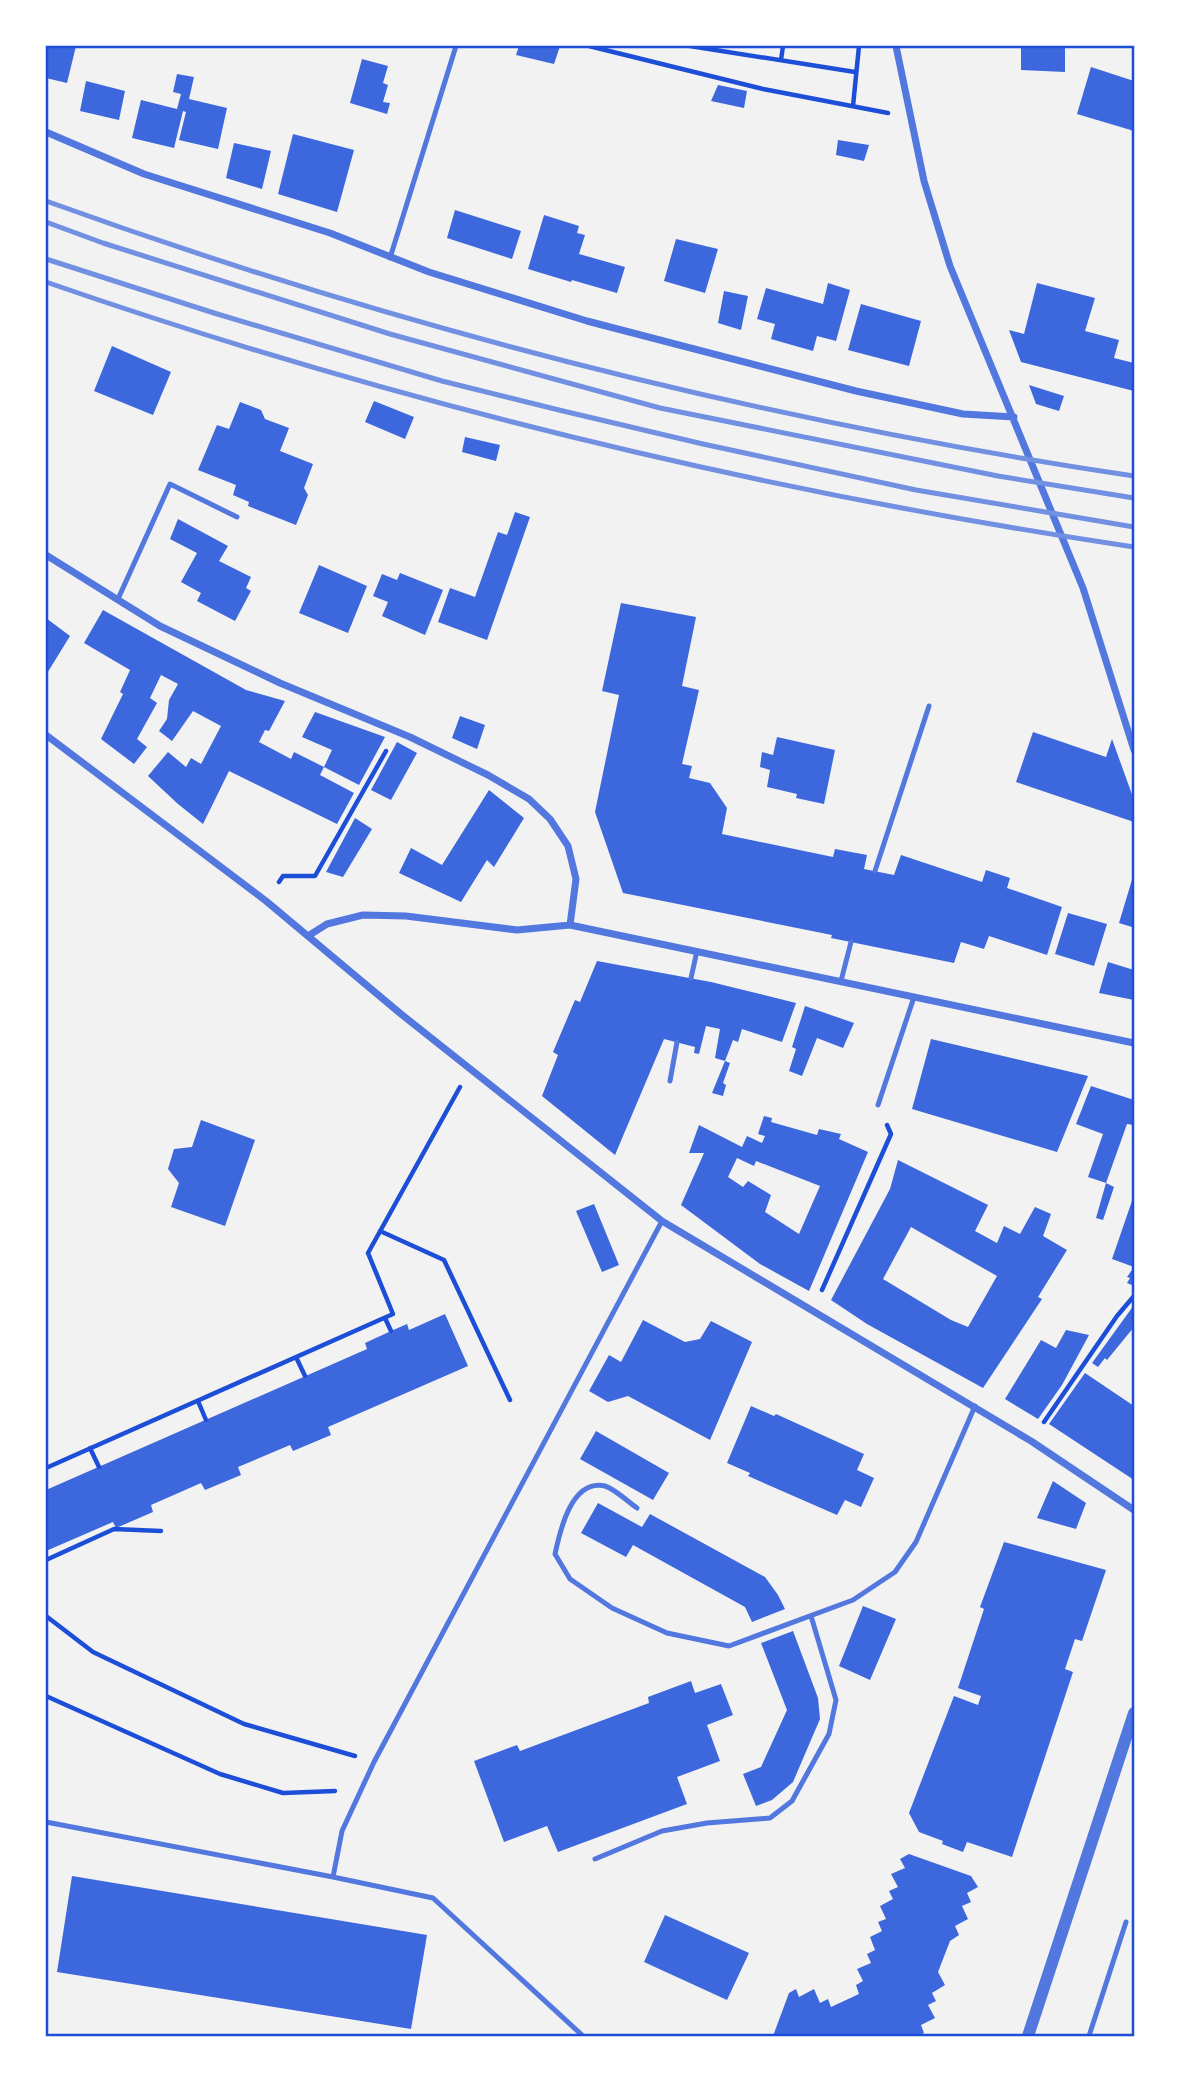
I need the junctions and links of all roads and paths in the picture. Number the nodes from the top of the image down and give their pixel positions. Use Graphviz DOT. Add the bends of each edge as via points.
graph roads {
  1 [pos="456,46"];
  2 [pos="589,46"];
  3 [pos="690,46"];
  4 [pos="783,46"];
  5 [pos="859,46"];
  6 [pos="897,46"];
  7 [pos="781,60"];
  8 [pos="855,72"];
  9 [pos="853,106"];
  10 [pos="911,117"];
  11 [pos="46,132"];
  12 [pos="390,258"];
  13 [pos="1014,417"];
  14 [pos="237,517"];
  15 [pos="46,555"];
  16 [pos="118,599"];
  17 [pos="929,706"];
  18 [pos="397,732"];
  19 [pos="46,736"];
  20 [pos="1135,750"];
  21 [pos="874,871"];
  22 [pos="266,901"];
  23 [pos="570,925"];
  24 [pos="308,936"];
  25 [pos="851,942"];
  26 [pos="697,951"];
  27 [pos="691,978"];
  28 [pos="841,981"];
  29 [pos="914,997"];
  30 [pos="677,1042"];
  31 [pos="1135,1043"];
  32 [pos="471,1068"];
  33 [pos="670,1081"];
  34 [pos="878,1105"];
  35 [pos="662,1221"];
  36 [pos="380,1231"];
  37 [pos="1135,1296"];
  38 [pos="813,1310"];
  39 [pos="385,1318"];
  40 [pos="391,1331"];
  41 [pos="296,1357"];
  42 [pos="305,1376"];
  43 [pos="510,1400"];
  44 [pos="198,1401"];
  45 [pos="975,1406"];
  46 [pos="206,1420"];
  47 [pos="1031,1441"];
  48 [pos="90,1448"];
  49 [pos="100,1467"];
  50 [pos="46,1468"];
  51 [pos="637,1508"];
  52 [pos="1135,1510"];
  53 [pos="161,1531"];
  54 [pos="46,1560"];
  55 [pos="46,1616"];
  56 [pos="811,1616"];
  57 [pos="46,1696"];
  58 [pos="1135,1713"];
  59 [pos="374,1762"];
  60 [pos="361,1790"];
  61 [pos="46,1822"];
  62 [pos="595,1859"];
  63 [pos="333,1877"];
  64 [pos="1126,1922"];
  65 [pos="583,2036"];
  66 [pos="1028,2036"];
  67 [pos="1089,2036"];
  1 -- 12 [label="lane"];
  2 -- 9 [label="path"];
  3 -- 7 [label="path"];
  4 -- 7 [label="path"];
  5 -- 8 [label="path"];
  6 -- 10 [label="street"];
  7 -- 8 [label="path"];
  8 -- 9 [label="path"];
  9 -- 10 [label="path"];
  10 -- 13 [label="street" via="924,181 950,265"];
  11 -- 12 [label="street" via="144,174 330,233"];
  12 -- 13 [label="street" via="587,321 856,391 963,414"];
  13 -- 20 [label="street" via="1083,588"];
  14 -- 16 [label="lane" via="170,484"];
  15 -- 16 [label="street"];
  16 -- 18 [label="street" via="160,626"];
  17 -- 21 [label="lane"];
  18 -- 22 [label="path" via="315,876 283,876"];
  18 -- 23 [label="street" via="488,775 528,799 550,819 568,846 576,879"];
  19 -- 22 [label="street"];
  22 -- 24 [label="street"];
  23 -- 24 [label="street" via="517,930 363,915 327,924"];
  23 -- 26 [label="street"];
  24 -- 32 [label="street"];
  25 -- 28 [label="lane"];
  26 -- 27 [label="lane"];
  26 -- 28 [label="street"];
  28 -- 29 [label="street"];
  29 -- 31 [label="street"];
  29 -- 34 [label="lane"];
  30 -- 33 [label="lane"];
  32 -- 35 [label="street"];
  32 -- 36 [label="path"];
  34 -- 38 [label="path" via="891,1134"];
  35 -- 38 [label="street"];
  35 -- 59 [label="lane"];
  36 -- 39 [label="path" via="368,1252 393,1314"];
  36 -- 43 [label="path" via="444,1260"];
  37 -- 47 [label="path"];
  38 -- 45 [label="street"];
  39 -- 40 [label="path"];
  39 -- 41 [label="path"];
  41 -- 42 [label="path"];
  41 -- 44 [label="path"];
  44 -- 46 [label="path"];
  44 -- 48 [label="path"];
  45 -- 47 [label="street"];
  45 -- 56 [label="lane" via="902,1564 853,1600"];
  47 -- 52 [label="street"];
  48 -- 49 [label="path"];
  48 -- 50 [label="path"];
  51 -- 56 [label="lane" via="606,1486 590,1488 575,1497 560,1527 555,1554 570,1579 612,1608 667,1633 729,1646"];
  53 -- 54 [label="path" via="114,1529"];
  55 -- 59 [label="path" via="93,1651 244,1724"];
  56 -- 62 [label="lane" via="836,1700 830,1734 792,1801 770,1818 662,1831"];
  57 -- 60 [label="path" via="220,1774 283,1793"];
  58 -- 66 [label="street"];
  59 -- 60 [label="lane"];
  60 -- 63 [label="lane" via="342,1831"];
  61 -- 63 [label="lane"];
  63 -- 65 [label="lane" via="433,1898"];
  64 -- 67 [label="lane"];
}
